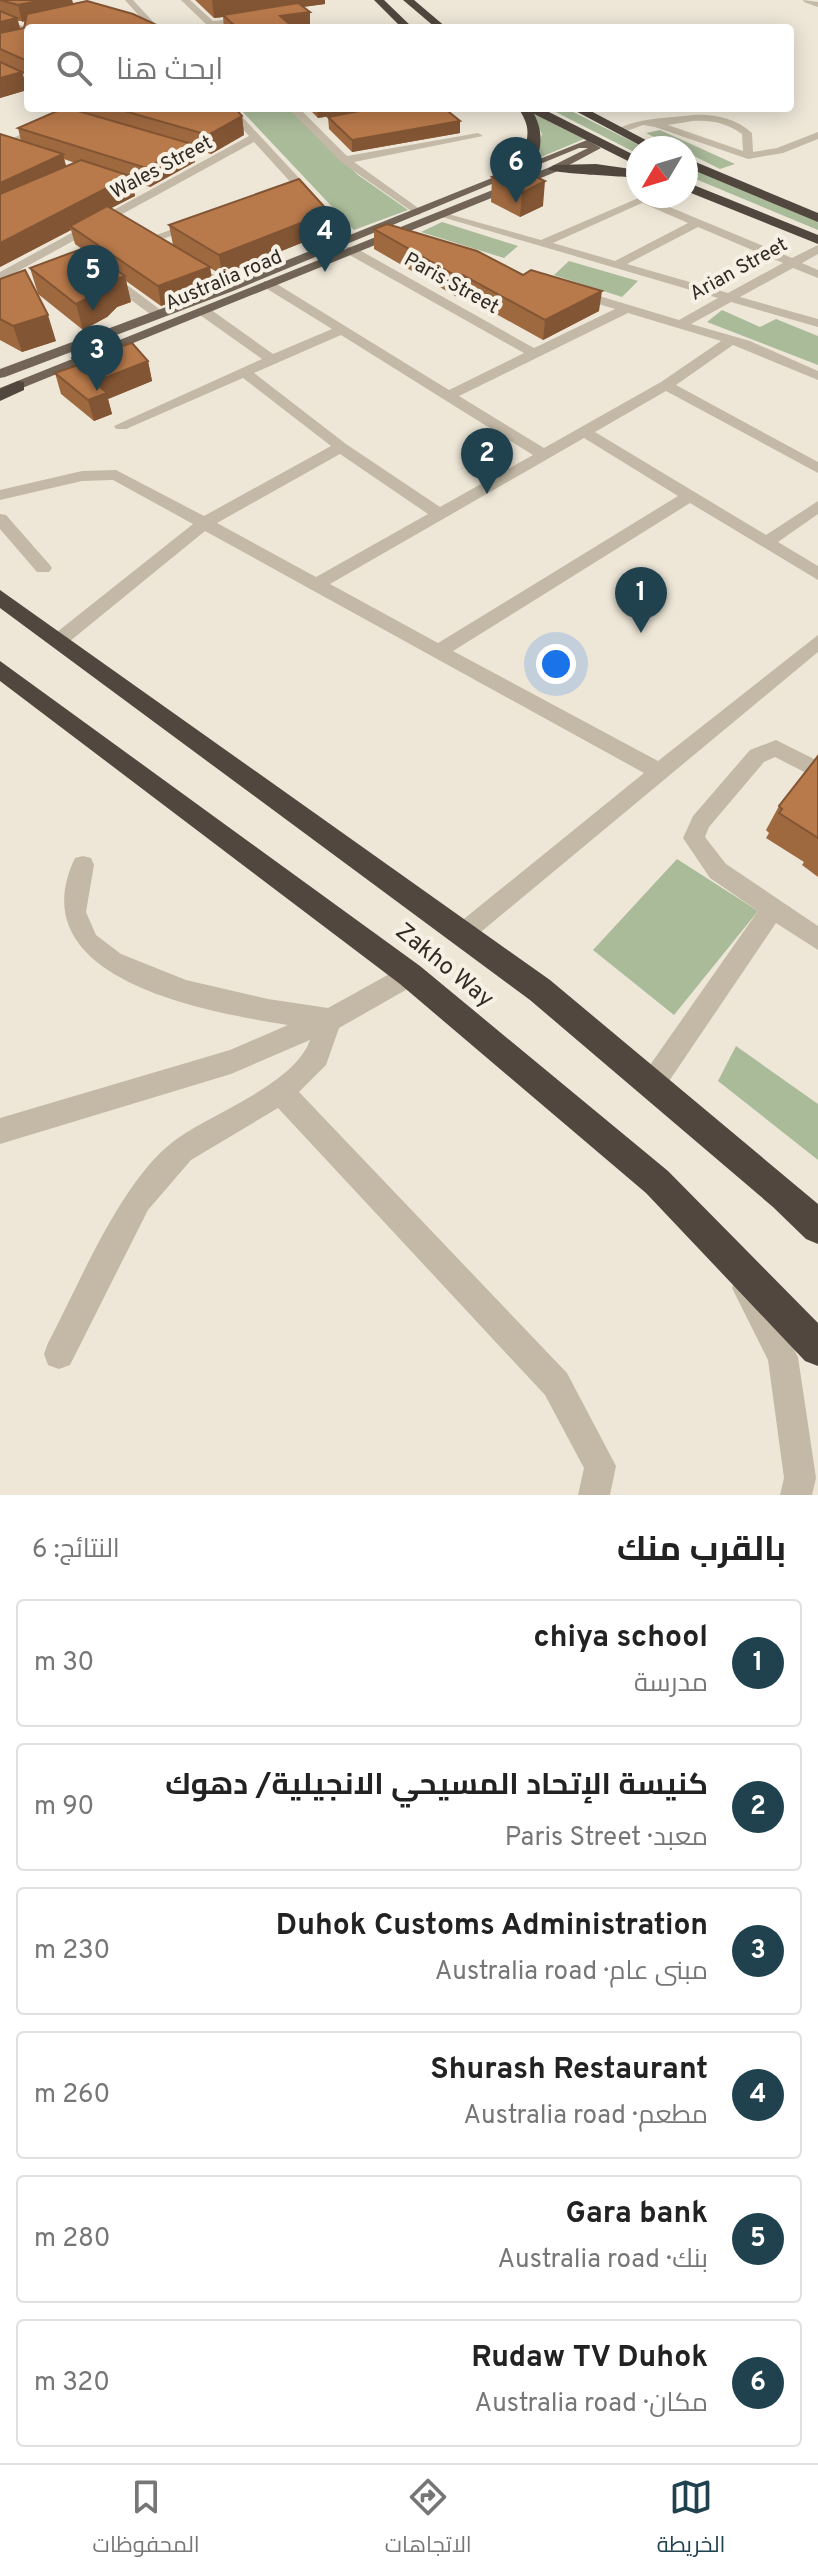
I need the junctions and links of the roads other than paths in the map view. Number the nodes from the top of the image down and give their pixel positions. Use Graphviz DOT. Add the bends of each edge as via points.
graph roads {
  1 [pos="129,0"];
  2 [pos="185,0"];
  3 [pos="379,0"];
  4 [pos="408,0"];
  5 [pos="807,0"];
  6 [pos="818,5"];
  7 [pos="265,17"];
  8 [pos="0,19"];
  9 [pos="151,24"];
  10 [pos="211,24"];
  11 [pos="225,24"];
  12 [pos="395,24"];
  13 [pos="437,24"];
  14 [pos="24,27"];
  15 [pos="24,40"];
  16 [pos="14,42"];
  17 [pos="82,112"];
  18 [pos="232,112"];
  19 [pos="297,112"];
  20 [pos="528,112"];
  21 [pos="540,112"];
  22 [pos="583,112"];
  23 [pos="634,112"];
  24 [pos="216,115"];
  25 [pos="241,122"];
  26 [pos="642,122"];
  27 [pos="324,123"];
  28 [pos="657,124"];
  29 [pos="310,126"];
  30 [pos="619,131"];
  31 [pos="818,135"];
  32 [pos="478,136"];
  33 [pos="630,136"];
  34 [pos="256,137"];
  35 [pos="797,145"];
  36 [pos="2,147"];
  37 [pos="18,151"];
  38 [pos="818,153"];
  39 [pos="198,156"];
  40 [pos="626,156"];
  41 [pos="748,156"];
  42 [pos="345,160"];
  43 [pos="213,161"];
  44 [pos="527,167"];
  45 [pos="698,167"];
  46 [pos="554,169"];
  47 [pos="626,172"];
  48 [pos="138,190"];
  49 [pos="302,190"];
  50 [pos="698,191"];
  51 [pos="151,194"];
  52 [pos="288,194"];
  53 [pos="417,212"];
  54 [pos="441,215"];
  55 [pos="111,216"];
  56 [pos="818,218"];
  57 [pos="204,222"];
  58 [pos="699,222"];
  59 [pos="123,224"];
  60 [pos="135,232"];
  61 [pos="385,236"];
  62 [pos="148,240"];
  63 [pos="818,240"];
  64 [pos="62,244"];
  65 [pos="349,244"];
  66 [pos="541,244"];
  67 [pos="415,245"];
  68 [pos="161,248"];
  69 [pos="818,249"];
  70 [pos="74,252"];
  71 [pos="175,256"];
  72 [pos="792,263"];
  73 [pos="614,266"];
  74 [pos="98,270"];
  75 [pos="818,274"];
  76 [pos="0,277"];
  77 [pos="268,284"];
  78 [pos="229,288"];
  79 [pos="566,290"];
  80 [pos="729,297"];
  81 [pos="627,308"];
  82 [pos="205,312"];
  83 [pos="159,314"];
  84 [pos="818,323"];
  85 [pos="679,325"];
  86 [pos="341,330"];
  87 [pos="730,341"];
  88 [pos="533,353"];
  89 [pos="272,360"];
  90 [pos="244,372"];
  91 [pos="0,374"];
  92 [pos="818,376"];
  93 [pos="666,385"];
  94 [pos="18,386"];
  95 [pos="0,394"];
  96 [pos="447,396"];
  97 [pos="121,426"];
  98 [pos="585,432"];
  99 [pos="341,447"];
  100 [pos="544,455"];
  101 [pos="818,468"];
  102 [pos="0,495"];
  103 [pos="688,497"];
  104 [pos="818,506"];
  105 [pos="440,514"];
  106 [pos="0,519"];
  107 [pos="204,523"];
  108 [pos="765,543"];
  109 [pos="43,568"];
  110 [pos="818,574"];
  111 [pos="317,584"];
  112 [pos="0,597"];
  113 [pos="58,641"];
  114 [pos="818,642"];
  115 [pos="439,651"];
  116 [pos="0,669"];
  117 [pos="818,771"];
  118 [pos="660,772"];
  119 [pos="83,865"];
  120 [pos="773,908"];
  121 [pos="462,934"];
  122 [pos="818,939"];
  123 [pos="410,975"];
  124 [pos="330,1020"];
  125 [pos="652,1084"];
  126 [pos="281,1092"];
  127 [pos="0,1131"];
  128 [pos="818,1227"];
  129 [pos="729,1256"];
  130 [pos="818,1348"];
  131 [pos="59,1354"];
  132 [pos="594,1495"];
  133 [pos="796,1495"];
  1 -- 9 [label="street"];
  2 -- 10 [label="street"];
  3 -- 12 [label="highway"];
  4 -- 13 [label="highway"];
  5 -- 6 [label="street"];
  7 -- 11 [label="street"];
  8 -- 14 [label="street"];
  15 -- 16 [label="street"];
  17 -- 36 [label="street"];
  18 -- 25 [label="street, Paris Street"];
  19 -- 29 [label="street"];
  20 -- 44 [label="highway" via="536,135"];
  21 -- 40 [label="highway"];
  22 -- 30 [label="highway"];
  23 -- 26 [label="street"];
  24 -- 25 [label="street"];
  25 -- 34 [label="street, Paris Street"];
  26 -- 28 [label="street"];
  26 -- 30 [label="street"];
  27 -- 29 [label="street"];
  28 -- 41 [label="street"];
  28 -- 41 [label="street" via="706,116 726,120 747,133"];
  29 -- 42 [label="street"];
  30 -- 33 [label="highway"];
  31 -- 35 [label="street"];
  32 -- 42 [label="street"];
  34 -- 43 [label="street, Wales Street"];
  34 -- 49 [label="street, Paris Street"];
  35 -- 38 [label="street"];
  35 -- 41 [label="street"];
  36 -- 37 [label="street"];
  39 -- 43 [label="street"];
  42 -- 53 [label="street"];
  43 -- 51 [label="street, Wales Street"];
  44 -- 46 [label="main road, Australia road" via="575,146 591,144 596,150"];
  44 -- 53 [label="main road, Australia road"];
  45 -- 56 [label="highway"];
  46 -- 47 [label="highway"];
  46 -- 54 [label="main road, Australia road"];
  48 -- 51 [label="street"];
  49 -- 52 [label="street"];
  49 -- 65 [label="street, Paris Street"];
  50 -- 63 [label="highway"];
  51 -- 55 [label="street, Wales Street"];
  53 -- 65 [label="main road, Australia road"];
  54 -- 61 [label="main road, Australia road"];
  54 -- 66 [label="street"];
  55 -- 59 [label="street"];
  55 -- 64 [label="street, Wales Street"];
  57 -- 62 [label="street"];
  58 -- 66 [label="street" via="642,199"];
  58 -- 72 [label="street"];
  58 -- 73 [label="street"];
  60 -- 62 [label="street"];
  61 -- 65 [label="main road, Australia road"];
  61 -- 67 [label="street"];
  62 -- 68 [label="street"];
  64 -- 70 [label="street"];
  64 -- 76 [label="street, Wales Street"];
  65 -- 77 [label="main road, Australia road"];
  65 -- 78 [label="main road, Australia road"];
  65 -- 88 [label="street, Paris Street"];
  66 -- 73 [label="street"];
  69 -- 72 [label="street, Arian Street"];
  71 -- 78 [label="street"];
  72 -- 75 [label="street"];
  72 -- 80 [label="street, Arian Street"];
  73 -- 80 [label="street"];
  74 -- 83 [label="street"];
  77 -- 82 [label="main road, Australia road"];
  77 -- 86 [label="street"];
  78 -- 83 [label="main road, Australia road"];
  79 -- 81 [label="street"];
  80 -- 84 [label="street"];
  80 -- 85 [label="street, Arian Street"];
  81 -- 85 [label="street"];
  81 -- 88 [label="street"];
  82 -- 89 [label="street"];
  82 -- 94 [label="main road, Australia road"];
  83 -- 91 [label="main road, Australia road"];
  85 -- 87 [label="street"];
  86 -- 89 [label="street"];
  86 -- 96 [label="street"];
  87 -- 92 [label="street"];
  87 -- 93 [label="street"];
  88 -- 96 [label="street"];
  89 -- 90 [label="street"];
  90 -- 97 [label="street"];
  90 -- 99 [label="street"];
  93 -- 98 [label="street"];
  93 -- 101 [label="street"];
  94 -- 95 [label="highway"];
  96 -- 100 [label="street"];
  98 -- 100 [label="street"];
  98 -- 103 [label="street"];
  99 -- 105 [label="street"];
  99 -- 107 [label="street"];
  100 -- 105 [label="street"];
  102 -- 107 [label="street" via="82,476 116,475"];
  103 -- 108 [label="street"];
  103 -- 115 [label="street"];
  104 -- 108 [label="street"];
  105 -- 111 [label="street"];
  106 -- 109 [label="street"];
  107 -- 111 [label="street"];
  107 -- 113 [label="street"];
  108 -- 110 [label="street"];
  111 -- 115 [label="street"];
  112 -- 113 [label="highway, Zakho Way"];
  113 -- 121 [label="highway, Zakho Way"];
  114 -- 118 [label="street"];
  115 -- 118 [label="street"];
  116 -- 123 [label="highway, Zakho Way"];
  117 -- 120 [label="street" via="776,748 767,750 700,822 694,838 718,871"];
  118 -- 121 [label="street"];
  119 -- 124 [label="street" via="75,922 100,956 133,975 207,997"];
  120 -- 122 [label="street"];
  120 -- 125 [label="street"];
  121 -- 125 [label="highway, Zakho Way" via="540,990"];
  123 -- 124 [label="street"];
  123 -- 129 [label="highway, Zakho Way" via="657,1182"];
  124 -- 126 [label="street" via="317,1056"];
  124 -- 127 [label="street" via="231,1062"];
  125 -- 128 [label="highway, Zakho Way"];
  126 -- 131 [label="street" via="182,1151 138,1200"];
  126 -- 132 [label="street" via="556,1384 600,1466"];
  129 -- 130 [label="highway, Zakho Way"];
  129 -- 133 [label="street" via="783,1357 800,1478"];
}
